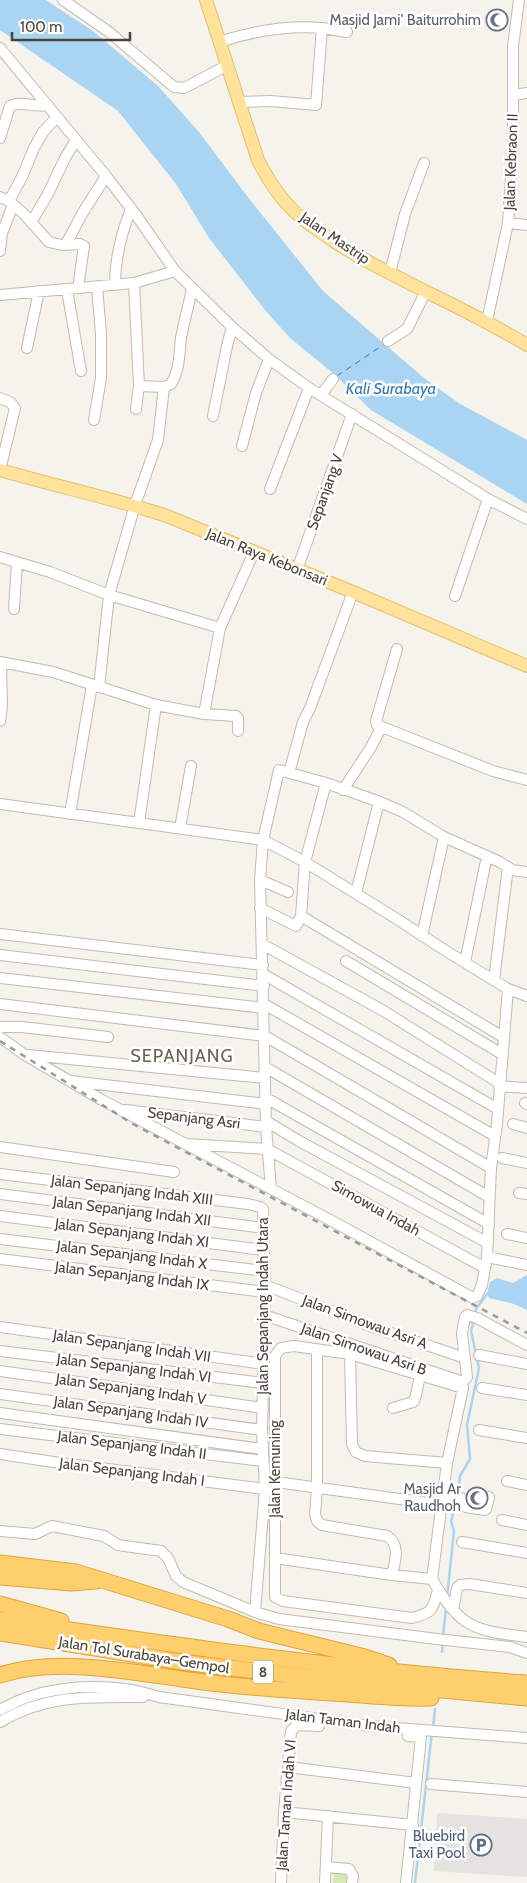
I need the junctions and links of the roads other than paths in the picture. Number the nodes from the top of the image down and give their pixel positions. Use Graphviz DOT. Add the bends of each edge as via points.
graph roads {
  1 [pos="62,0"];
  2 [pos="206,0"];
  3 [pos="519,0"];
  4 [pos="322,28"];
  5 [pos="347,32"];
  6 [pos="219,42"];
  7 [pos="0,48"];
  8 [pos="228,66"];
  9 [pos="527,92"];
  10 [pos="513,95"];
  11 [pos="240,102"];
  12 [pos="48,105"];
  13 [pos="56,117"];
  14 [pos="0,138"];
  15 [pos="76,140"];
  16 [pos="424,163"];
  17 [pos="106,176"];
  18 [pos="7,201"];
  19 [pos="131,209"];
  20 [pos="32,221"];
  21 [pos="508,223"];
  22 [pos="527,225"];
  23 [pos="1,233"];
  24 [pos="66,244"];
  25 [pos="0,251"];
  26 [pos="175,271"];
  27 [pos="390,273"];
  28 [pos="134,283"];
  29 [pos="115,285"];
  30 [pos="97,286"];
  31 [pos="192,288"];
  32 [pos="73,289"];
  33 [pos="426,291"];
  34 [pos="39,292"];
  35 [pos="0,294"];
  36 [pos="488,322"];
  37 [pos="232,326"];
  38 [pos="388,341"];
  39 [pos="527,345"];
  40 [pos="27,348"];
  41 [pos="269,358"];
  42 [pos="81,371"];
  43 [pos="333,379"];
  44 [pos="139,386"];
  45 [pos="164,387"];
  46 [pos="309,388"];
  47 [pos="321,395"];
  48 [pos="0,398"];
  49 [pos="136,409"];
  50 [pos="352,414"];
  51 [pos="213,416"];
  52 [pos="94,420"];
  53 [pos="242,446"];
  54 [pos="0,470"];
  55 [pos="270,489"];
  56 [pos="488,498"];
  57 [pos="135,505"];
  58 [pos="527,519"];
  59 [pos="254,552"];
  60 [pos="0,557"];
  61 [pos="17,562"];
  62 [pos="297,570"];
  63 [pos="353,592"];
  64 [pos="109,595"];
  65 [pos="455,596"];
  66 [pos="14,609"];
  67 [pos="220,628"];
  68 [pos="397,648"];
  69 [pos="0,662"];
  70 [pos="527,666"];
  71 [pos="96,686"];
  72 [pos="156,705"];
  73 [pos="204,714"];
  74 [pos="0,721"];
  75 [pos="381,728"];
  76 [pos="238,731"];
  77 [pos="191,766"];
  78 [pos="289,773"];
  79 [pos="527,780"];
  80 [pos="326,784"];
  81 [pos="343,790"];
  82 [pos="378,802"];
  83 [pos="0,804"];
  84 [pos="70,814"];
  85 [pos="139,823"];
  86 [pos="180,828"];
  87 [pos="444,837"];
  88 [pos="263,840"];
  89 [pos="487,856"];
  90 [pos="305,862"];
  91 [pos="508,867"];
  92 [pos="527,872"];
  93 [pos="260,880"];
  94 [pos="288,892"];
  95 [pos="356,893"];
  96 [pos="260,908"];
  97 [pos="301,916"];
  98 [pos="0,934"];
  99 [pos="422,936"];
  100 [pos="262,944"];
  101 [pos="0,955"];
  102 [pos="346,961"];
  103 [pos="465,962"];
  104 [pos="263,970"];
  105 [pos="0,978"];
  106 [pos="494,980"];
  107 [pos="264,986"];
  108 [pos="508,989"];
  109 [pos="527,996"];
  110 [pos="0,1004"];
  111 [pos="264,1006"];
  112 [pos="0,1027"];
  113 [pos="264,1036"];
  114 [pos="504,1036"];
  115 [pos="0,1037"];
  116 [pos="108,1037"];
  117 [pos="502,1054"];
  118 [pos="25,1055"];
  119 [pos="265,1067"];
  120 [pos="265,1078"];
  121 [pos="66,1080"];
  122 [pos="501,1085"];
  123 [pos="527,1088"];
  124 [pos="266,1101"];
  125 [pos="498,1109"];
  126 [pos="121,1110"];
  127 [pos="266,1124"];
  128 [pos="513,1124"];
  129 [pos="527,1128"];
  130 [pos="495,1136"];
  131 [pos="184,1143"];
  132 [pos="0,1147"];
  133 [pos="267,1149"];
  134 [pos="502,1158"];
  135 [pos="527,1163"];
  136 [pos="491,1168"];
  137 [pos="174,1172"];
  138 [pos="0,1174"];
  139 [pos="270,1189"];
  140 [pos="0,1194"];
  141 [pos="489,1197"];
  142 [pos="263,1210"];
  143 [pos="0,1216"];
  144 [pos="489,1224"];
  145 [pos="264,1228"];
  146 [pos="507,1234"];
  147 [pos="527,1238"];
  148 [pos="0,1239"];
  149 [pos="488,1243"];
  150 [pos="263,1250"];
  151 [pos="0,1259"];
  152 [pos="486,1262"];
  153 [pos="527,1265"];
  154 [pos="264,1271"];
  155 [pos="265,1288"];
  156 [pos="264,1315"];
  157 [pos="0,1327"];
  158 [pos="527,1345"];
  159 [pos="317,1350"];
  160 [pos="3,1352"];
  161 [pos="350,1354"];
  162 [pos="478,1355"];
  163 [pos="465,1358"];
  164 [pos="264,1364"];
  165 [pos="527,1364"];
  166 [pos="0,1371"];
  167 [pos="420,1376"];
  168 [pos="263,1383"];
  169 [pos="463,1385"];
  170 [pos="482,1388"];
  171 [pos="0,1394"];
  172 [pos="527,1396"];
  173 [pos="263,1408"];
  174 [pos="394,1408"];
  175 [pos="0,1413"];
  176 [pos="0,1429"];
  177 [pos="262,1430"];
  178 [pos="479,1430"];
  179 [pos="527,1438"];
  180 [pos="262,1449"];
  181 [pos="0,1454"];
  182 [pos="264,1461"];
  183 [pos="447,1462"];
  184 [pos="507,1481"];
  185 [pos="276,1482"];
  186 [pos="527,1485"];
  187 [pos="317,1488"];
  188 [pos="264,1489"];
  189 [pos="488,1497"];
  190 [pos="449,1499"];
  191 [pos="502,1520"];
  192 [pos="527,1525"];
  193 [pos="0,1531"];
  194 [pos="462,1542"];
  195 [pos="527,1553"];
  196 [pos="275,1558"];
  197 [pos="0,1563"];
  198 [pos="392,1575"];
  199 [pos="0,1577"];
  200 [pos="432,1579"];
  201 [pos="104,1580"];
  202 [pos="527,1593"];
  203 [pos="442,1595"];
  204 [pos="0,1604"];
  205 [pos="453,1610"];
  206 [pos="255,1612"];
  207 [pos="0,1620"];
  208 [pos="0,1633"];
  209 [pos="88,1633"];
  210 [pos="527,1637"];
  211 [pos="527,1653"];
  212 [pos="0,1668"];
  213 [pos="406,1673"];
  214 [pos="0,1675"];
  215 [pos="175,1678"];
  216 [pos="527,1683"];
  217 [pos="487,1695"];
  218 [pos="159,1697"];
  219 [pos="527,1698"];
  220 [pos="0,1710"];
  221 [pos="0,1722"];
  222 [pos="423,1734"];
  223 [pos="527,1738"];
  224 [pos="288,1767"];
  225 [pos="416,1783"];
  226 [pos="431,1784"];
  227 [pos="527,1792"];
  228 [pos="284,1812"];
  229 [pos="328,1816"];
  230 [pos="413,1825"];
  231 [pos="326,1867"];
  232 [pos="281,1883"];
  233 [pos="325,1883"];
  234 [pos="352,1883"];
  235 [pos="406,1883"];
  1 -- 8 [label="street" via="109,32 174,87 184,88"];
  2 -- 6 [label="main road, Jalan Mastrip"];
  3 -- 10 [label="street, Jalan Kebraon II" via="513,46"];
  4 -- 5 [label="street"];
  4 -- 6 [label="street" via="301,26 262,31"];
  4 -- 11 [label="street" via="316,105"];
  6 -- 8 [label="main road, Jalan Mastrip"];
  7 -- 12 [label="street"];
  8 -- 11 [label="main road, Jalan Mastrip"];
  9 -- 10 [label="street"];
  10 -- 21 [label="street, Jalan Kebraon II"];
  11 -- 27 [label="main road, Jalan Mastrip" via="258,160 288,205 318,230"];
  12 -- 13 [label="street"];
  12 -- 14 [label="street" via="10,106"];
  13 -- 15 [label="street"];
  13 -- 18 [label="street" via="43,132"];
  15 -- 17 [label="street"];
  15 -- 20 [label="street"];
  16 -- 27 [label="street" via="405,214"];
  17 -- 19 [label="street"];
  17 -- 24 [label="street"];
  18 -- 20 [label="street"];
  18 -- 23 [label="street"];
  19 -- 26 [label="street"];
  19 -- 29 [label="street" via="115,262"];
  20 -- 24 [label="street" via="36,230 49,242"];
  21 -- 22 [label="street"];
  21 -- 36 [label="street, Jalan Kebraon II"];
  23 -- 25 [label="street"];
  24 -- 32 [label="street" via="84,246"];
  26 -- 28 [label="street"];
  26 -- 31 [label="street"];
  27 -- 33 [label="main road, Jalan Mastrip"];
  28 -- 29 [label="street"];
  28 -- 44 [label="street"];
  29 -- 30 [label="street"];
  30 -- 32 [label="street"];
  30 -- 52 [label="street" via="101,378"];
  31 -- 37 [label="street"];
  31 -- 45 [label="street" via="181,339 180,362 172,384"];
  32 -- 34 [label="street"];
  32 -- 42 [label="street"];
  33 -- 36 [label="main road, Jalan Mastrip"];
  33 -- 38 [label="street" via="406,329"];
  34 -- 35 [label="street"];
  34 -- 40 [label="street"];
  36 -- 39 [label="main road, Jalan Mastrip"];
  37 -- 41 [label="street"];
  37 -- 51 [label="street"];
  41 -- 46 [label="street"];
  41 -- 53 [label="street"];
  43 -- 47 [label="street"];
  44 -- 45 [label="street"];
  44 -- 49 [label="street"];
  45 -- 57 [label="street" via="158,440"];
  46 -- 47 [label="street"];
  46 -- 55 [label="street"];
  47 -- 50 [label="street"];
  48 -- 54 [label="street" via="15,408"];
  50 -- 56 [label="street"];
  50 -- 62 [label="street, Sepanjang V"];
  54 -- 57 [label="main road, Jalan Raya Kebonsari"];
  56 -- 58 [label="street"];
  56 -- 65 [label="street"];
  57 -- 59 [label="main road, Jalan Raya Kebonsari"];
  57 -- 64 [label="street"];
  59 -- 62 [label="main road, Jalan Raya Kebonsari"];
  59 -- 67 [label="street"];
  60 -- 61 [label="street"];
  61 -- 64 [label="street"];
  61 -- 66 [label="street"];
  62 -- 63 [label="main road, Jalan Raya Kebonsari"];
  63 -- 70 [label="main road, Jalan Raya Kebonsari"];
  63 -- 78 [label="street" via="303,722"];
  64 -- 67 [label="street"];
  64 -- 71 [label="street"];
  67 -- 73 [label="street"];
  68 -- 75 [label="street" via="376,721"];
  69 -- 71 [label="street" via="53,672"];
  69 -- 74 [label="street"];
  71 -- 72 [label="street"];
  71 -- 84 [label="street"];
  72 -- 73 [label="street"];
  72 -- 85 [label="street"];
  73 -- 76 [label="street" via="237,717"];
  75 -- 79 [label="street" via="493,771"];
  75 -- 81 [label="street"];
  77 -- 86 [label="street"];
  78 -- 80 [label="street"];
  78 -- 88 [label="street" via="279,770"];
  80 -- 81 [label="street"];
  80 -- 90 [label="street"];
  81 -- 82 [label="street"];
  82 -- 87 [label="street" via="403,812"];
  82 -- 95 [label="street"];
  83 -- 84 [label="street"];
  84 -- 85 [label="street"];
  85 -- 86 [label="street"];
  86 -- 88 [label="street"];
  87 -- 89 [label="street"];
  87 -- 99 [label="street"];
  88 -- 90 [label="street"];
  88 -- 93 [label="street"];
  89 -- 91 [label="street"];
  89 -- 103 [label="street"];
  90 -- 95 [label="street"];
  90 -- 97 [label="street"];
  91 -- 92 [label="street"];
  91 -- 106 [label="street"];
  93 -- 94 [label="street"];
  93 -- 96 [label="street"];
  95 -- 99 [label="street"];
  96 -- 97 [label="street" via="296,926"];
  96 -- 100 [label="street"];
  97 -- 114 [label="street"];
  98 -- 104 [label="street"];
  99 -- 103 [label="street"];
  100 -- 104 [label="street"];
  100 -- 122 [label="street" via="382,1010"];
  101 -- 107 [label="street"];
  102 -- 117 [label="street"];
  103 -- 106 [label="street"];
  104 -- 107 [label="street"];
  104 -- 125 [label="street"];
  105 -- 111 [label="street"];
  106 -- 108 [label="street"];
  107 -- 111 [label="street"];
  108 -- 109 [label="street"];
  108 -- 114 [label="street"];
  110 -- 113 [label="street"];
  111 -- 113 [label="street"];
  111 -- 130 [label="street"];
  112 -- 116 [label="street" via="38,1028"];
  113 -- 119 [label="street"];
  113 -- 136 [label="street"];
  114 -- 117 [label="street"];
  115 -- 118 [label="street"];
  117 -- 122 [label="street"];
  118 -- 120 [label="street"];
  118 -- 121 [label="street"];
  119 -- 120 [label="street"];
  119 -- 141 [label="street"];
  120 -- 124 [label="street"];
  121 -- 124 [label="street"];
  121 -- 126 [label="street"];
  122 -- 123 [label="street"];
  122 -- 125 [label="street"];
  124 -- 127 [label="street"];
  124 -- 144 [label="street"];
  125 -- 130 [label="street"];
  126 -- 127 [label="street, Sepanjang Asri"];
  126 -- 131 [label="street"];
  127 -- 133 [label="street"];
  127 -- 149 [label="street"];
  128 -- 129 [label="street"];
  130 -- 136 [label="street"];
  131 -- 133 [label="street"];
  131 -- 139 [label="street"];
  132 -- 137 [label="street"];
  133 -- 139 [label="street"];
  133 -- 152 [label="street, Simowua Indah"];
  134 -- 135 [label="street"];
  136 -- 141 [label="street"];
  138 -- 142 [label="street, Jalan Sepanjang Indah XIII" via="248,1204"];
  139 -- 152 [label="street" via="473,1298 482,1285"];
  140 -- 145 [label="street, Jalan Sepanjang Indah XII"];
  141 -- 144 [label="street"];
  142 -- 145 [label="street, Jalan Sepanjang Indah Utara"];
  143 -- 150 [label="street, Jalan Sepanjang Indah XI"];
  144 -- 149 [label="street"];
  145 -- 150 [label="street, Jalan Sepanjang Indah Utara"];
  146 -- 147 [label="street"];
  148 -- 154 [label="street, Jalan Sepanjang Indah X"];
  149 -- 152 [label="street"];
  150 -- 154 [label="street, Jalan Sepanjang Indah Utara"];
  151 -- 155 [label="street, Jalan Sepanjang Indah IX"];
  152 -- 153 [label="street, Simowua Indah"];
  154 -- 155 [label="street, Jalan Sepanjang Indah Utara"];
  155 -- 156 [label="street, Jalan Sepanjang Indah Utara"];
  155 -- 163 [label="street, Jalan Simowau Asri A"];
  156 -- 164 [label="street, Jalan Sepanjang Indah Utara"];
  156 -- 169 [label="street, Jalan Simowau Asri B"];
  157 -- 164 [label="street, Jalan Sepanjang Indah VII"];
  158 -- 163 [label="street" via="467,1315 462,1333"];
  159 -- 161 [label="street, Jalan Kemuning"];
  159 -- 185 [label="street, Jalan Kemuning" via="286,1347 275,1356"];
  159 -- 187 [label="street"];
  160 -- 168 [label="street, Jalan Sepanjang Indah VI"];
  161 -- 167 [label="street, Jalan Kemuning"];
  161 -- 183 [label="street" via="352,1444 356,1452 365,1456"];
  162 -- 165 [label="street"];
  163 -- 169 [label="street" via="467,1376"];
  164 -- 168 [label="street, Jalan Sepanjang Indah Utara"];
  166 -- 173 [label="street, Jalan Sepanjang Indah V"];
  167 -- 169 [label="street, Jalan Kemuning"];
  167 -- 174 [label="street" via="413,1402"];
  168 -- 173 [label="street, Jalan Sepanjang Indah Utara"];
  169 -- 183 [label="street"];
  170 -- 172 [label="street"];
  171 -- 177 [label="street, Jalan Sepanjang Indah IV"];
  173 -- 177 [label="street, Jalan Sepanjang Indah Utara"];
  175 -- 180 [label="street"];
  176 -- 182 [label="street, Jalan Sepanjang Indah II"];
  177 -- 180 [label="street, Jalan Sepanjang Indah Utara"];
  178 -- 179 [label="street"];
  180 -- 182 [label="street, Jalan Sepanjang Indah Utara"];
  181 -- 188 [label="street, Jalan Sepanjang Indah I"];
  182 -- 188 [label="street, Jalan Sepanjang Indah Utara"];
  183 -- 190 [label="street"];
  184 -- 186 [label="street"];
  185 -- 187 [label="street"];
  185 -- 196 [label="street, Jalan Kemuning"];
  187 -- 190 [label="street"];
  187 -- 198 [label="street" via="317,1522 392,1539 396,1549"];
  188 -- 206 [label="street, Jalan Sepanjang Indah Utara"];
  189 -- 190 [label="street" via="484,1510 466,1508 462,1498"];
  190 -- 200 [label="street"];
  191 -- 192 [label="street"];
  193 -- 206 [label="street" via="36,1534 52,1526 104,1536 118,1545 161,1551 183,1582"];
  194 -- 195 [label="street"];
  196 -- 198 [label="street"];
  196 -- 203 [label="street, Jalan Kemuning" via="274,1593 283,1601 412,1618 426,1615"];
  197 -- 201 [label="highway" via="76,1572"];
  198 -- 200 [label="street"];
  199 -- 201 [label="highway" via="71,1582"];
  200 -- 203 [label="street"];
  201 -- 213 [label="highway" via="259,1631 365,1657"];
  202 -- 205 [label="street" via="460,1584"];
  203 -- 205 [label="street"];
  204 -- 209 [label="highway"];
  205 -- 210 [label="street" via="472,1626"];
  206 -- 211 [label="street" via="279,1619 510,1647"];
  207 -- 209 [label="highway, Jalan Tol Surabaya–Gempol / 8"];
  208 -- 217 [label="highway, Jalan Tol Surabaya–Gempol / 8" via="180,1662"];
  209 -- 213 [label="highway, Jalan Tol Surabaya–Gempol / 8"];
  212 -- 215 [label="highway" via="12,1662 52,1658 163,1671"];
  213 -- 216 [label="highway, Jalan Tol Surabaya–Gempol / 8"];
  214 -- 215 [label="highway" via="20,1668 54,1667 116,1670"];
  215 -- 217 [label="highway" via="423,1699"];
  217 -- 219 [label="highway, Jalan Tol Surabaya–Gempol / 8"];
  218 -- 220 [label="street, Jalan Taman Indah" via="127,1689 72,1688 30,1696"];
  218 -- 221 [label="street, Jalan Taman Indah" via="71,1698 19,1711"];
  218 -- 222 [label="street, Jalan Taman Indah"];
  222 -- 223 [label="street, Jalan Taman Indah" via="438,1732"];
  222 -- 224 [label="street, Jalan Taman Indah VI" via="303,1724 292,1728"];
  222 -- 225 [label="street"];
  224 -- 225 [label="street"];
  224 -- 228 [label="street, Jalan Taman Indah VI"];
  225 -- 230 [label="street"];
  226 -- 227 [label="street"];
  228 -- 229 [label="street"];
  228 -- 232 [label="street, Jalan Taman Indah VI"];
  229 -- 230 [label="street"];
  229 -- 231 [label="street"];
  230 -- 235 [label="street"];
  231 -- 233 [label="street"];
  231 -- 234 [label="street" via="349,1869"];
}
